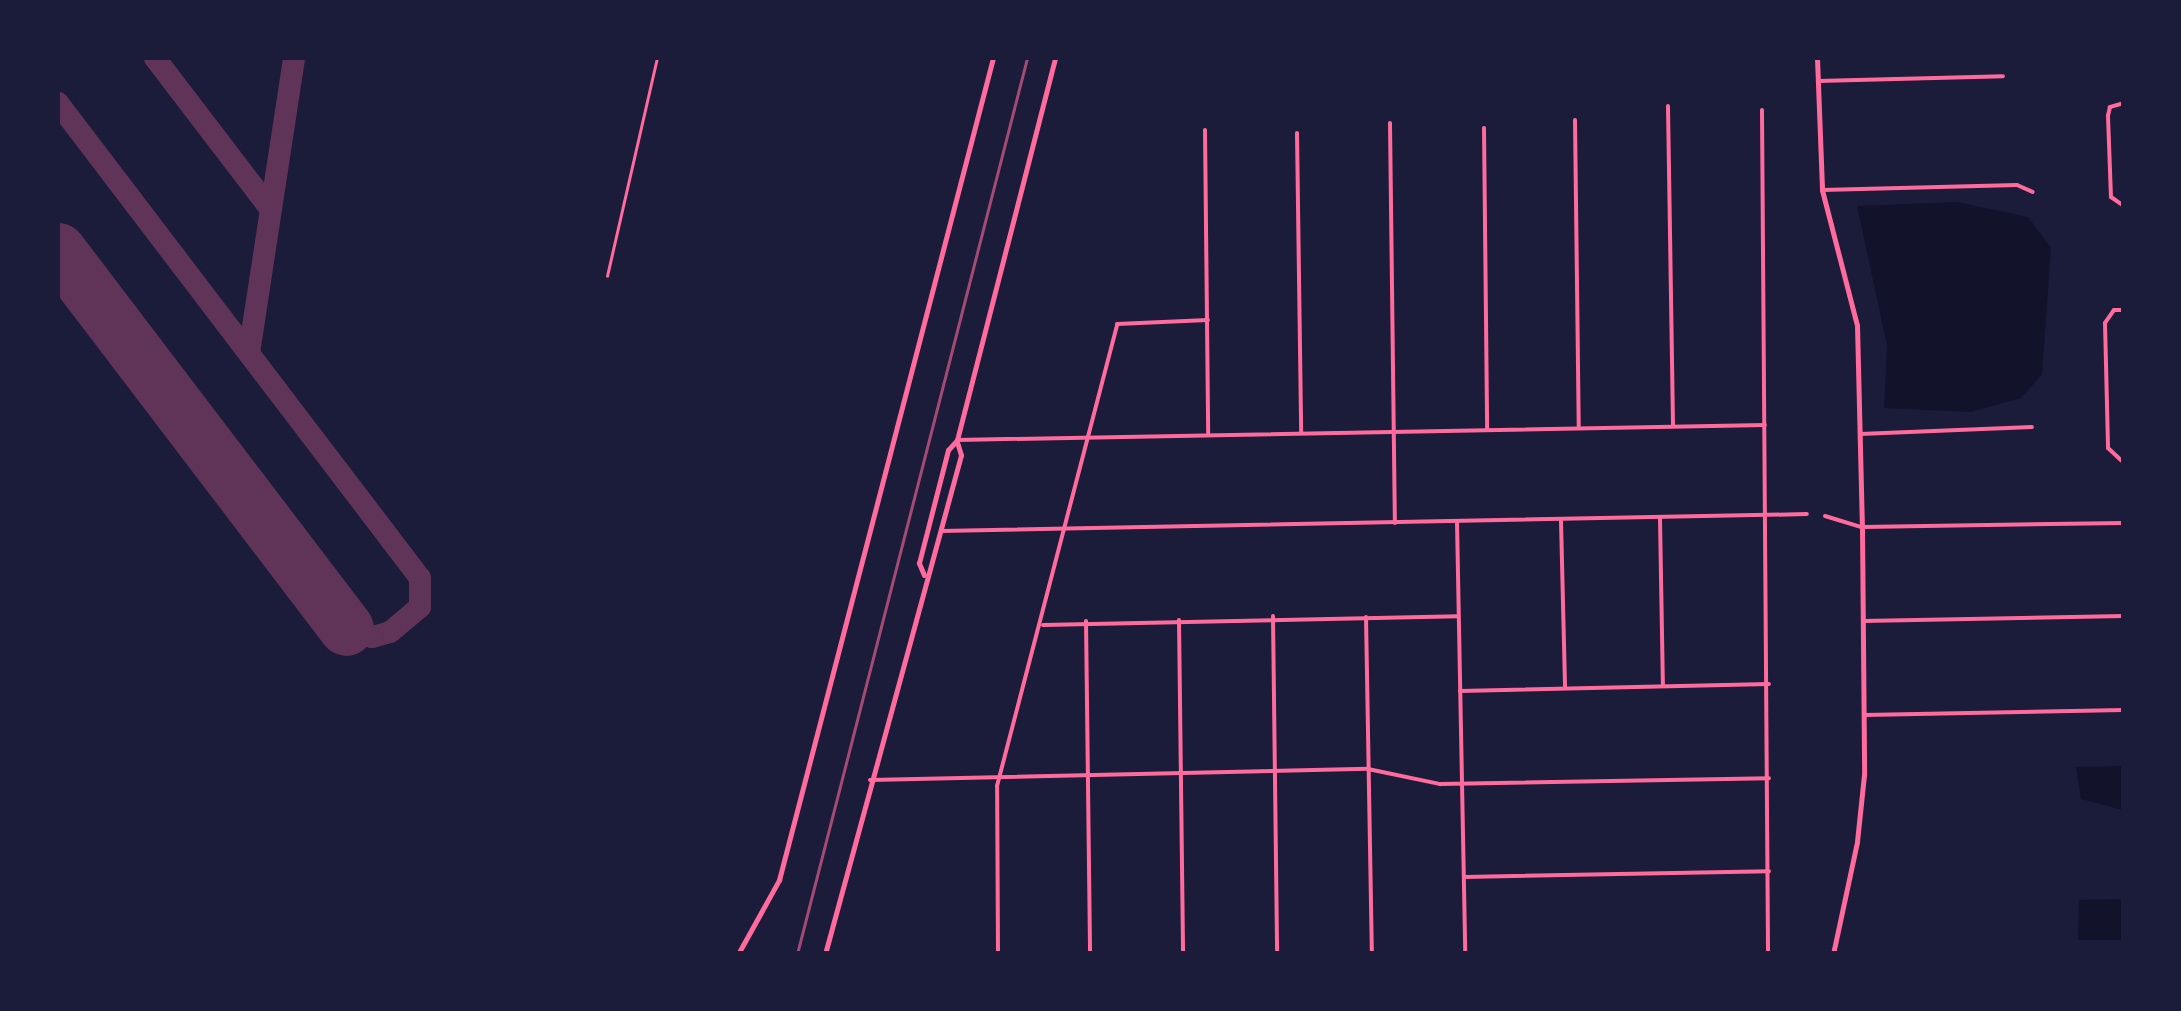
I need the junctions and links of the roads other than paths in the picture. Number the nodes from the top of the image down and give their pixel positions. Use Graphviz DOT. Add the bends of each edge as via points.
graph roads {
  1 [pos="656,58"];
  2 [pos="993,58"];
  3 [pos="1055,58"];
  4 [pos="1817,58"];
  5 [pos="2003,76"];
  6 [pos="1818,81"];
  7 [pos="2124,104"];
  8 [pos="1668,106"];
  9 [pos="1762,110"];
  10 [pos="1575,120"];
  11 [pos="1390,123"];
  12 [pos="1484,128"];
  13 [pos="1205,130"];
  14 [pos="1297,133"];
  15 [pos="1822,190"];
  16 [pos="2033,192"];
  17 [pos="2124,206"];
  18 [pos="607,276"];
  19 [pos="2124,310"];
  20 [pos="1208,320"];
  21 [pos="1764,424"];
  22 [pos="1673,426"];
  23 [pos="1579,427"];
  24 [pos="2032,427"];
  25 [pos="1487,428"];
  26 [pos="1393,430"];
  27 [pos="1302,432"];
  28 [pos="1208,433"];
  29 [pos="1860,434"];
  30 [pos="1090,437"];
  31 [pos="957,440"];
  32 [pos="2124,463"];
  33 [pos="1807,514"];
  34 [pos="1767,516"];
  35 [pos="1825,516"];
  36 [pos="1660,519"];
  37 [pos="1456,522"];
  38 [pos="1561,522"];
  39 [pos="2124,522"];
  40 [pos="1395,523"];
  41 [pos="1862,527"];
  42 [pos="1065,529"];
  43 [pos="941,531"];
  44 [pos="924,575"];
  45 [pos="1273,616"];
  46 [pos="1458,616"];
  47 [pos="2124,616"];
  48 [pos="1366,617"];
  49 [pos="1180,620"];
  50 [pos="1086,622"];
  51 [pos="1863,622"];
  52 [pos="1043,624"];
  53 [pos="1770,684"];
  54 [pos="1663,686"];
  55 [pos="1565,688"];
  56 [pos="1460,691"];
  57 [pos="2124,710"];
  58 [pos="1864,715"];
  59 [pos="1368,768"];
  60 [pos="1274,772"];
  61 [pos="1180,774"];
  62 [pos="1088,776"];
  63 [pos="1000,778"];
  64 [pos="1770,778"];
  65 [pos="870,780"];
  66 [pos="1461,783"];
  67 [pos="1770,870"];
  68 [pos="1464,876"];
  69 [pos="738,954"];
  70 [pos="825,954"];
  71 [pos="998,954"];
  72 [pos="1090,954"];
  73 [pos="1183,954"];
  74 [pos="1276,954"];
  75 [pos="1372,954"];
  76 [pos="1465,954"];
  77 [pos="1768,954"];
  78 [pos="1832,954"];
  1 -- 18 [label="lane"];
  2 -- 69 [label="street" via="779,880"];
  3 -- 31 [label="street"];
  4 -- 6 [label="street"];
  5 -- 6 [label="street"];
  6 -- 15 [label="street"];
  7 -- 17 [label="street" via="2110,107 2115,205"];
  8 -- 22 [label="street"];
  9 -- 21 [label="street"];
  10 -- 23 [label="street"];
  11 -- 26 [label="street"];
  12 -- 25 [label="street"];
  13 -- 20 [label="street"];
  14 -- 27 [label="street"];
  15 -- 16 [label="street" via="2017,185"];
  15 -- 29 [label="street" via="1857,325"];
  19 -- 32 [label="street" via="2114,310 2105,323 2113,459"];
  20 -- 28 [label="street"];
  20 -- 30 [label="street" via="1118,324"];
  21 -- 22 [label="street"];
  21 -- 34 [label="street"];
  22 -- 23 [label="street"];
  23 -- 25 [label="street"];
  24 -- 29 [label="street"];
  25 -- 26 [label="street"];
  26 -- 27 [label="street"];
  26 -- 40 [label="street"];
  27 -- 28 [label="street"];
  28 -- 30 [label="street"];
  29 -- 41 [label="street"];
  30 -- 31 [label="street"];
  30 -- 42 [label="street"];
  31 -- 43 [label="street" via="961,455"];
  31 -- 44 [label="street" via="948,450 923,544"];
  33 -- 34 [label="street"];
  34 -- 36 [label="street"];
  34 -- 53 [label="street"];
  35 -- 41 [label="street"];
  36 -- 38 [label="street"];
  36 -- 54 [label="street"];
  37 -- 38 [label="street"];
  37 -- 40 [label="street"];
  37 -- 46 [label="street"];
  38 -- 55 [label="street"];
  39 -- 41 [label="street"];
  40 -- 42 [label="street"];
  41 -- 51 [label="street"];
  42 -- 43 [label="street"];
  42 -- 52 [label="street"];
  43 -- 44 [label="street"];
  44 -- 65 [label="street"];
  45 -- 48 [label="street"];
  45 -- 49 [label="street"];
  45 -- 60 [label="street"];
  46 -- 48 [label="street"];
  46 -- 56 [label="street"];
  47 -- 51 [label="street"];
  48 -- 59 [label="street"];
  49 -- 50 [label="street"];
  49 -- 61 [label="street"];
  50 -- 52 [label="street"];
  50 -- 62 [label="street"];
  51 -- 58 [label="street"];
  52 -- 63 [label="street"];
  53 -- 54 [label="street"];
  53 -- 64 [label="street"];
  54 -- 55 [label="street"];
  55 -- 56 [label="street"];
  56 -- 66 [label="street"];
  57 -- 58 [label="street"];
  58 -- 78 [label="street" via="1858,842"];
  59 -- 60 [label="street"];
  59 -- 66 [label="street"];
  59 -- 75 [label="street"];
  60 -- 61 [label="street"];
  60 -- 74 [label="street"];
  61 -- 62 [label="street"];
  61 -- 73 [label="street"];
  62 -- 63 [label="street"];
  62 -- 72 [label="street"];
  63 -- 65 [label="street"];
  63 -- 71 [label="street"];
  64 -- 66 [label="street"];
  64 -- 67 [label="street"];
  65 -- 70 [label="street"];
  66 -- 68 [label="street"];
  67 -- 68 [label="street"];
  67 -- 77 [label="street"];
  68 -- 76 [label="street"];
}
